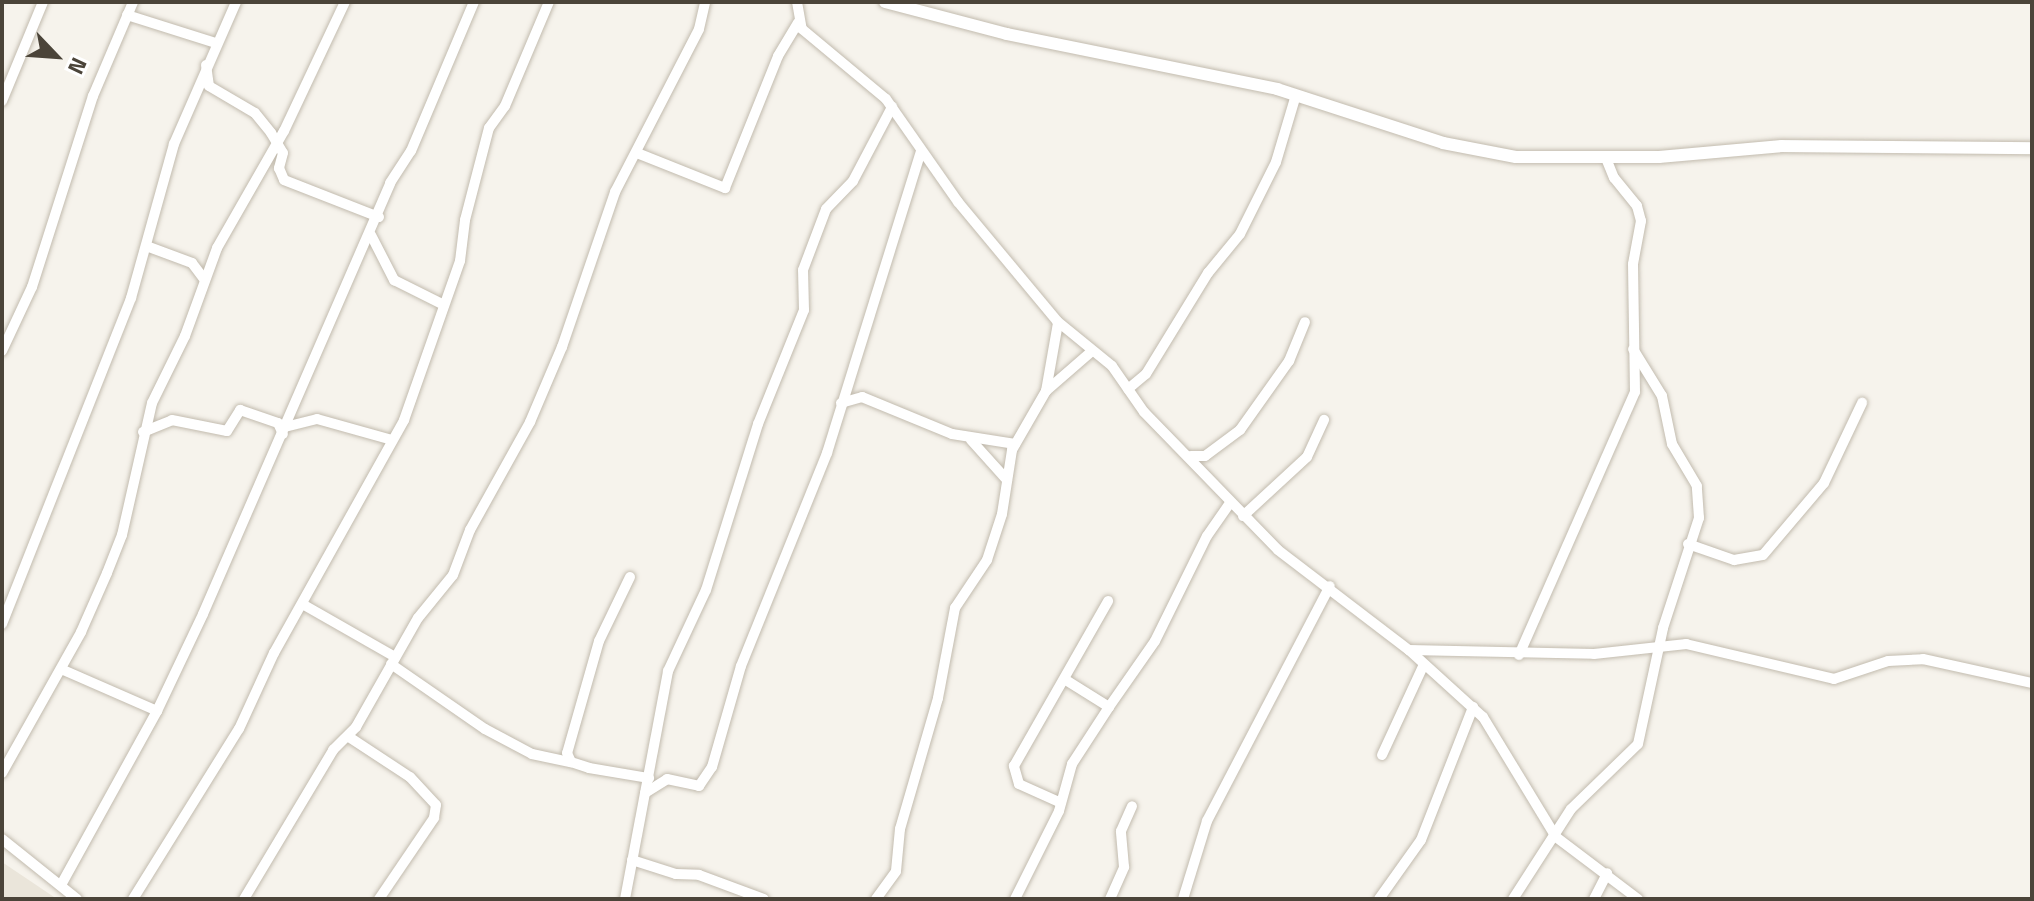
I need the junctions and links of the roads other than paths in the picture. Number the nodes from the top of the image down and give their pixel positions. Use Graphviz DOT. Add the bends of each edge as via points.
graph roads {
  1 [pos="133,2"];
  2 [pos="236,2"];
  3 [pos="345,2"];
  4 [pos="474,2"];
  5 [pos="549,2"];
  6 [pos="705,2"];
  7 [pos="797,2"];
  8 [pos="885,2"];
  9 [pos="40,3"];
  10 [pos="127,15"];
  11 [pos="798,23"];
  12 [pos="196,39"];
  13 [pos="216,43"];
  14 [pos="207,62"];
  15 [pos="1296,95"];
  16 [pos="2,101"];
  17 [pos="892,107"];
  18 [pos="284,131"];
  19 [pos="271,133"];
  20 [pos="277,144"];
  21 [pos="2032,148"];
  22 [pos="921,152"];
  23 [pos="637,153"];
  24 [pos="1606,158"];
  25 [pos="379,217"];
  26 [pos="371,235"];
  27 [pos="149,247"];
  28 [pos="213,256"];
  29 [pos="192,263"];
  30 [pos="204,279"];
  31 [pos="444,305"];
  32 [pos="1305,322"];
  33 [pos="1058,323"];
  34 [pos="1633,349"];
  35 [pos="2,351"];
  36 [pos="1092,351"];
  37 [pos="1128,389"];
  38 [pos="1046,391"];
  39 [pos="841,403"];
  40 [pos="1862,403"];
  41 [pos="1324,420"];
  42 [pos="284,426"];
  43 [pos="143,432"];
  44 [pos="969,438"];
  45 [pos="392,440"];
  46 [pos="1015,444"];
  47 [pos="1191,456"];
  48 [pos="1205,456"];
  49 [pos="1201,467"];
  50 [pos="1007,480"];
  51 [pos="1230,503"];
  52 [pos="1243,516"];
  53 [pos="1688,544"];
  54 [pos="630,577"];
  55 [pos="1330,586"];
  56 [pos="1108,601"];
  57 [pos="304,605"];
  58 [pos="2,624"];
  59 [pos="1662,649"];
  60 [pos="1409,650"];
  61 [pos="1519,655"];
  62 [pos="393,660"];
  63 [pos="1424,664"];
  64 [pos="61,669"];
  65 [pos="1066,680"];
  66 [pos="2032,683"];
  67 [pos="1109,707"];
  68 [pos="1473,707"];
  69 [pos="157,711"];
  70 [pos="349,737"];
  71 [pos="1382,755"];
  72 [pos="565,758"];
  73 [pos="2,773"];
  74 [pos="649,778"];
  75 [pos="645,793"];
  76 [pos="1059,802"];
  77 [pos="1132,806"];
  78 [pos="1552,833"];
  79 [pos="2,839"];
  80 [pos="632,860"];
  81 [pos="1607,873"];
  82 [pos="61,885"];
  83 [pos="77,899"];
  84 [pos="133,899"];
  85 [pos="244,899"];
  86 [pos="379,899"];
  87 [pos="625,899"];
  88 [pos="764,899"];
  89 [pos="876,899"];
  90 [pos="1015,899"];
  91 [pos="1110,899"];
  92 [pos="1183,899"];
  93 [pos="1379,899"];
  94 [pos="1513,899"];
  95 [pos="1594,899"];
  96 [pos="1638,899"];
  1 -- 10 [label="street"];
  2 -- 13 [label="street"];
  3 -- 18 [label="street"];
  4 -- 25 [label="street"];
  5 -- 31 [label="street" via="505,106 489,128 460,261"];
  6 -- 23 [label="street" via="701,25"];
  7 -- 11 [label="street"];
  8 -- 15 [label="street" via="993,31"];
  9 -- 16 [label="street"];
  10 -- 12 [label="street"];
  10 -- 35 [label="street" via="93,96 32,287"];
  11 -- 17 [label="street"];
  11 -- 23 [label="street" via="778,56 725,188"];
  12 -- 13 [label="street"];
  12 -- 14 [label="street"];
  13 -- 14 [label="street"];
  14 -- 19 [label="street" via="209,86 255,113"];
  14 -- 27 [label="street" via="174,144"];
  15 -- 24 [label="street" via="1443,143 1516,157"];
  15 -- 37 [label="street" via="1276,162 1240,234 1208,273 1146,374"];
  17 -- 22 [label="street"];
  17 -- 74 [label="street" via="853,181 826,209 803,270 804,310 758,424 706,590 668,671"];
  18 -- 19 [label="street"];
  18 -- 20 [label="street"];
  19 -- 20 [label="street"];
  20 -- 25 [label="street" via="283,153 279,168 287,182"];
  20 -- 28 [label="street"];
  21 -- 24 [label="street" via="1782,146"];
  22 -- 33 [label="street"];
  22 -- 39 [label="street"];
  23 -- 62 [label="street" via="615,192 530,422 470,530 445,590 424,610"];
  24 -- 34 [label="street" via="1641,221 1633,264"];
  25 -- 26 [label="street"];
  26 -- 31 [label="street" via="394,280"];
  26 -- 42 [label="street"];
  27 -- 29 [label="street"];
  27 -- 58 [label="street"];
  28 -- 29 [label="street"];
  28 -- 30 [label="street"];
  29 -- 30 [label="street"];
  30 -- 43 [label="street"];
  31 -- 45 [label="street" via="414,397"];
  32 -- 48 [label="street" via="1289,361 1268,392 1231,440"];
  33 -- 36 [label="street"];
  33 -- 38 [label="street"];
  34 -- 53 [label="street" via="1662,396 1672,444 1697,486 1699,518"];
  34 -- 61 [label="street" via="1632,401"];
  36 -- 37 [label="street"];
  36 -- 38 [label="street"];
  37 -- 47 [label="street" via="1144,412"];
  38 -- 46 [label="street"];
  39 -- 44 [label="street" via="862,397"];
  39 -- 75 [label="street" via="827,453 741,666 708,775 694,786 667,779"];
  40 -- 53 [label="street" via="1824,483 1763,555 1734,560"];
  41 -- 52 [label="street" via="1307,457"];
  42 -- 43 [label="street" via="240,410 227,431 172,420"];
  42 -- 45 [label="street" via="328,421"];
  42 -- 69 [label="street"];
  43 -- 64 [label="street" via="122,535"];
  44 -- 46 [label="street"];
  44 -- 50 [label="street"];
  45 -- 57 [label="street"];
  46 -- 50 [label="street"];
  47 -- 48 [label="street"];
  47 -- 49 [label="street"];
  48 -- 49 [label="street"];
  49 -- 51 [label="street"];
  50 -- 89 [label="street" via="987,560 955,608 938,698 900,829 896,871"];
  51 -- 52 [label="street"];
  51 -- 67 [label="street" via="1207,536 1155,641"];
  52 -- 55 [label="street" via="1278,550"];
  53 -- 59 [label="street" via="1663,628"];
  54 -- 72 [label="street" via="599,641"];
  55 -- 60 [label="street"];
  55 -- 92 [label="street" via="1207,821"];
  56 -- 65 [label="street"];
  57 -- 62 [label="street"];
  57 -- 84 [label="street" via="239,729"];
  59 -- 61 [label="street"];
  59 -- 66 [label="street" via="1686,644 1834,679 1888,661 1923,659"];
  59 -- 78 [label="street" via="1638,744 1584,794"];
  60 -- 61 [label="street" via="1471,647"];
  60 -- 63 [label="street"];
  62 -- 70 [label="street"];
  62 -- 72 [label="street" via="467,719 532,754"];
  63 -- 68 [label="street"];
  63 -- 71 [label="street"];
  64 -- 69 [label="street"];
  64 -- 73 [label="street"];
  65 -- 67 [label="street"];
  65 -- 76 [label="street" via="1014,771 1023,787"];
  67 -- 76 [label="street" via="1072,764"];
  68 -- 78 [label="street" via="1503,743"];
  68 -- 93 [label="street" via="1421,840"];
  69 -- 82 [label="street"];
  70 -- 85 [label="street" via="333,750 294,824"];
  70 -- 86 [label="street" via="410,777 436,805 434,818"];
  72 -- 74 [label="street"];
  74 -- 75 [label="street"];
  75 -- 80 [label="street"];
  76 -- 90 [label="street"];
  77 -- 91 [label="street" via="1121,831 1124,867"];
  78 -- 81 [label="street"];
  78 -- 94 [label="street"];
  79 -- 82 [label="street"];
  80 -- 87 [label="street"];
  80 -- 88 [label="street" via="676,874 699,875"];
  81 -- 95 [label="street"];
  81 -- 96 [label="street"];
  82 -- 83 [label="street"];
}
